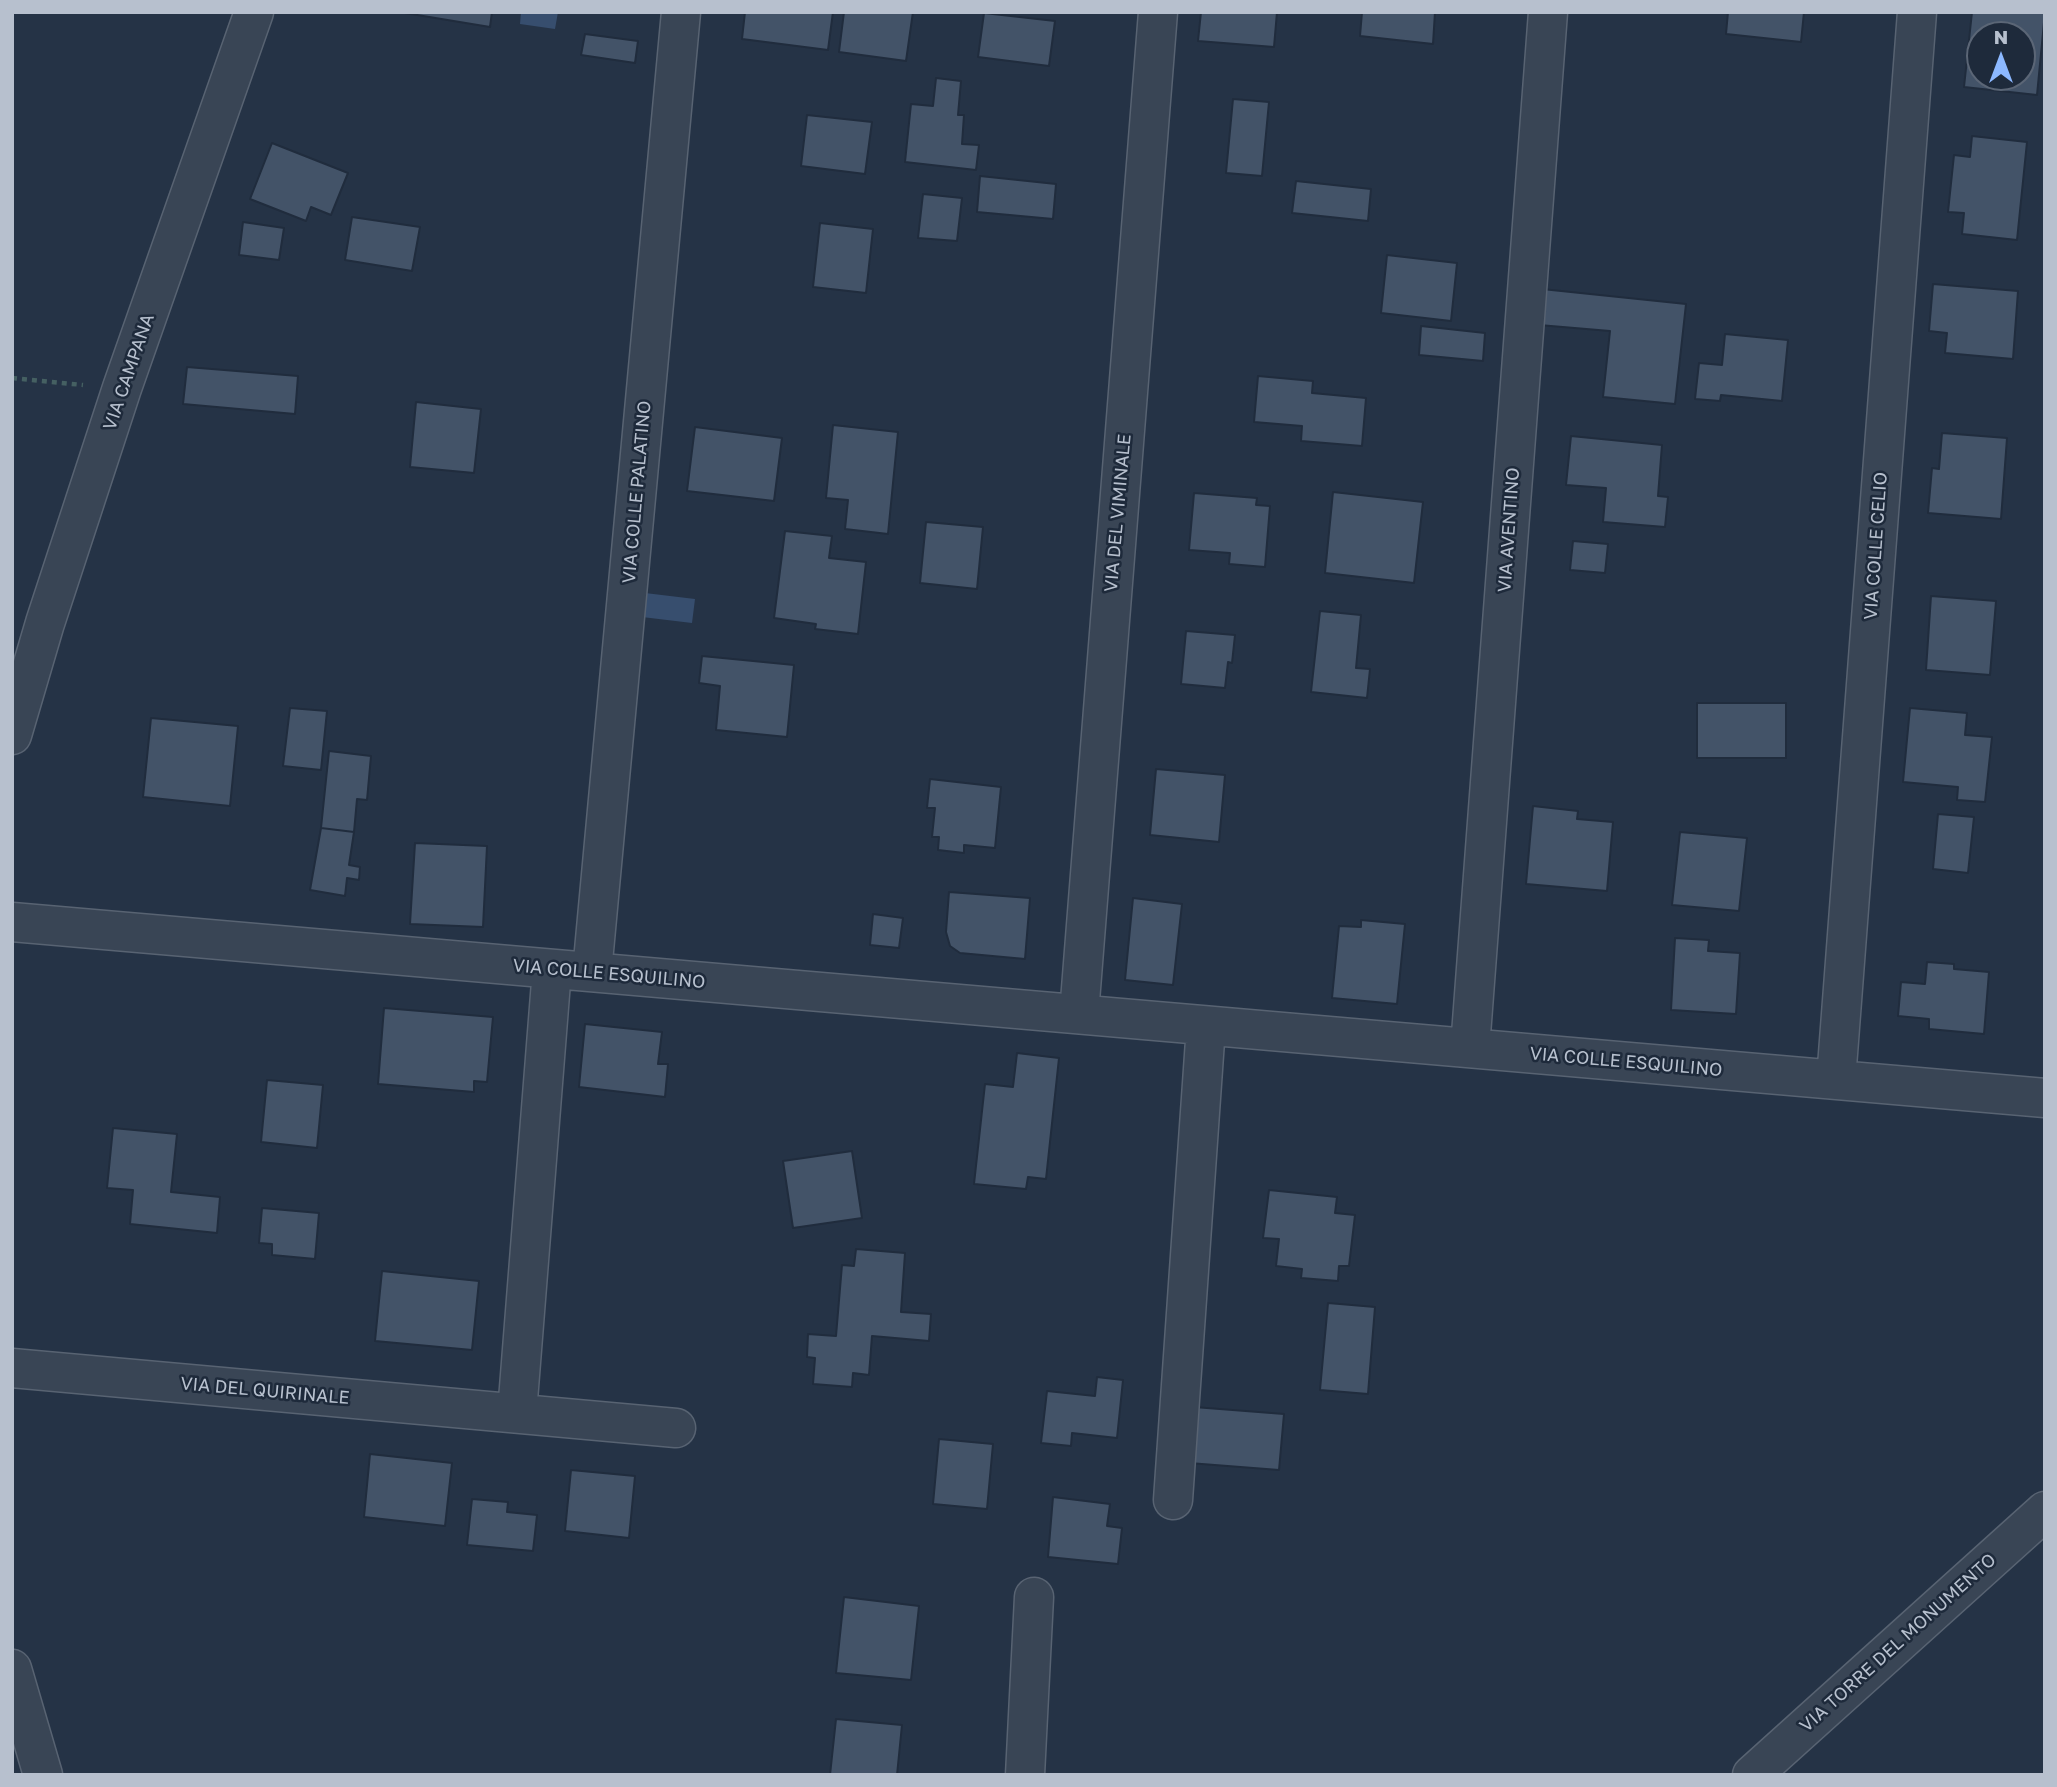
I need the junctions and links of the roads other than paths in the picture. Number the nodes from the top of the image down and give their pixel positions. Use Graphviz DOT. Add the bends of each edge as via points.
graph roads {
  1 [pos="254,12"];
  2 [pos="681,12"];
  3 [pos="1158,12"];
  4 [pos="1548,12"];
  5 [pos="1917,12"];
  6 [pos="12,735"];
  7 [pos="12,922"];
  8 [pos="552,969"];
  9 [pos="592,972"];
  10 [pos="1079,1014"];
  11 [pos="1206,1026"];
  12 [pos="1470,1048"];
  13 [pos="1836,1080"];
  14 [pos="2045,1098"];
  15 [pos="12,1368"];
  16 [pos="517,1413"];
  17 [pos="676,1428"];
  18 [pos="1173,1500"];
  19 [pos="2045,1511"];
  20 [pos="1034,1597"];
  21 [pos="12,1669"];
  22 [pos="43,1775"];
  23 [pos="1025,1775"];
  24 [pos="1752,1775"];
  1 -- 6 [label="street, VIA CAMPANA" via="122,388"];
  2 -- 9 [label="street, VIA COLLE PALATINO"];
  3 -- 10 [label="street, VIA DEL VIMINALE"];
  4 -- 12 [label="street, VIA AVENTINO"];
  5 -- 13 [label="street, VIA COLLE CELIO"];
  7 -- 8 [label="street, VIA COLLE ESQUILINO"];
  8 -- 9 [label="street, VIA COLLE ESQUILINO"];
  8 -- 16 [label="street"];
  9 -- 10 [label="street, VIA COLLE ESQUILINO"];
  10 -- 11 [label="street, VIA COLLE ESQUILINO"];
  11 -- 12 [label="street, VIA COLLE ESQUILINO"];
  11 -- 18 [label="street"];
  12 -- 13 [label="street, VIA COLLE ESQUILINO"];
  13 -- 14 [label="street, VIA COLLE ESQUILINO"];
  15 -- 16 [label="street, VIA DEL QUIRINALE"];
  16 -- 17 [label="street, VIA DEL QUIRINALE"];
  19 -- 24 [label="street, VIA TORRE DEL MONUMENTO"];
  20 -- 23 [label="street"];
  21 -- 22 [label="street"];
}
